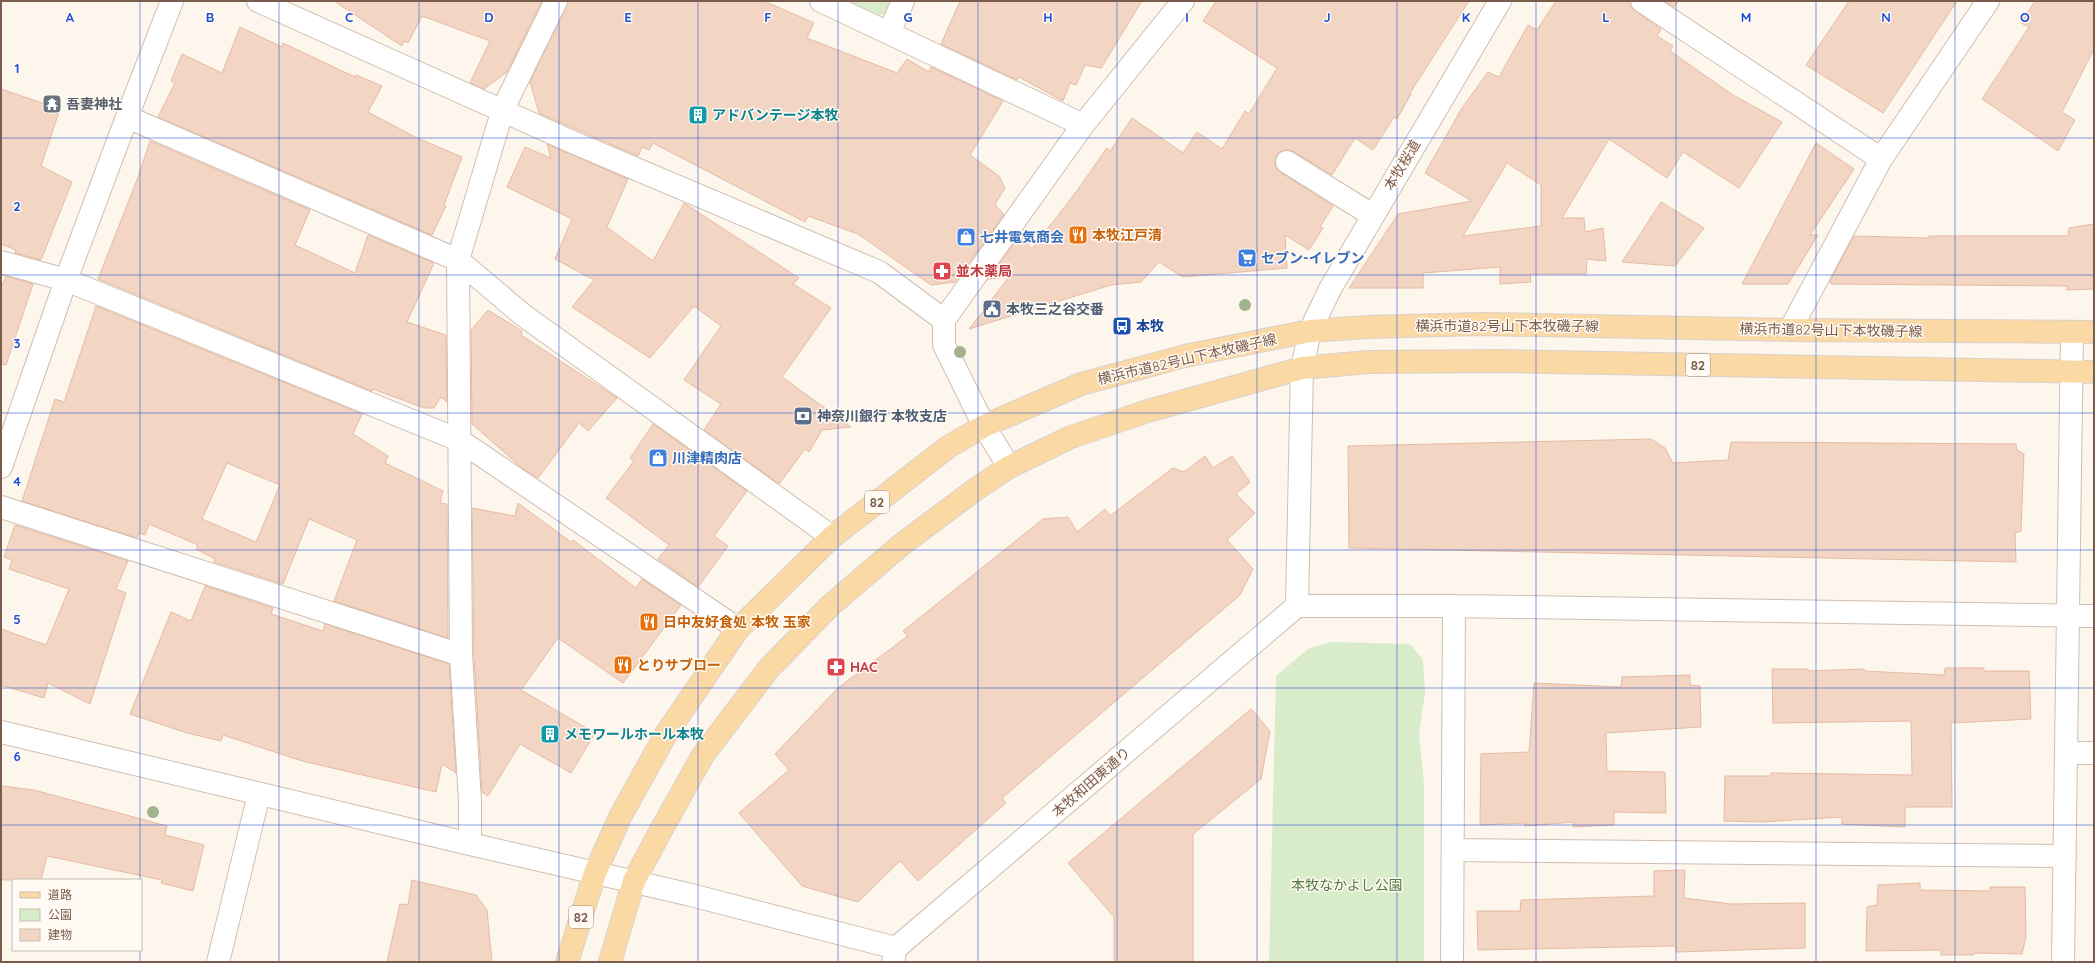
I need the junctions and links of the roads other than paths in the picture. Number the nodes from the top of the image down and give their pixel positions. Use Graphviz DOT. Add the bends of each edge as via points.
graph roads {
  1 [pos="172,1"];
  2 [pos="258,1"];
  3 [pos="556,1"];
  4 [pos="820,1"];
  5 [pos="903,1"];
  6 [pos="1184,1"];
  7 [pos="1500,1"];
  8 [pos="1642,1"];
  9 [pos="1988,1"];
  10 [pos="889,33"];
  11 [pos="503,109"];
  12 [pos="126,117"];
  13 [pos="1083,125"];
  14 [pos="1881,159"];
  15 [pos="1287,162"];
  16 [pos="1372,215"];
  17 [pos="458,260"];
  18 [pos="1,262"];
  19 [pos="66,280"];
  20 [pos="944,320"];
  21 [pos="1790,330"];
  22 [pos="1310,331"];
  23 [pos="2072,332"];
  24 [pos="2094,332"];
  25 [pos="1302,368"];
  26 [pos="2072,372"];
  27 [pos="2094,372"];
  28 [pos="984,426"];
  29 [pos="459,440"];
  30 [pos="1,467"];
  31 [pos="1009,468"];
  32 [pos="1,507"];
  33 [pos="832,537"];
  34 [pos="1297,606"];
  35 [pos="1454,606"];
  36 [pos="2068,615"];
  37 [pos="2094,616"];
  38 [pos="738,629"];
  39 [pos="462,655"];
  40 [pos="1,732"];
  41 [pos="2066,753"];
  42 [pos="2094,753"];
  43 [pos="259,794"];
  44 [pos="470,844"];
  45 [pos="1454,850"];
  46 [pos="2065,856"];
  47 [pos="595,873"];
  48 [pos="634,882"];
  49 [pos="895,955"];
  50 [pos="218,962"];
  51 [pos="568,962"];
  52 [pos="610,962"];
  53 [pos="1452,962"];
  54 [pos="2063,962"];
  1 -- 12 [label="street"];
  2 -- 11 [label="street"];
  3 -- 11 [label="street"];
  4 -- 10 [label="street"];
  5 -- 10 [label="street"];
  6 -- 13 [label="street"];
  7 -- 16 [label="street, 本牧桜道"];
  8 -- 14 [label="street"];
  9 -- 14 [label="street"];
  10 -- 13 [label="street"];
  11 -- 17 [label="street"];
  11 -- 20 [label="street" via="578,144 879,272"];
  12 -- 17 [label="street"];
  12 -- 19 [label="street"];
  13 -- 20 [label="street"];
  14 -- 21 [label="street"];
  15 -- 16 [label="street"];
  16 -- 22 [label="street, 本牧桜道" via="1330,289"];
  17 -- 29 [label="street"];
  17 -- 33 [label="street" via="523,315"];
  18 -- 19 [label="street"];
  19 -- 29 [label="street"];
  19 -- 30 [label="street"];
  20 -- 28 [label="street" via="944,345"];
  21 -- 22 [label="main road, 横浜市道82号山下本牧磯子線 / 82" via="1481,324"];
  21 -- 23 [label="main road, 横浜市道82号山下本牧磯子線 / 82"];
  22 -- 25 [label="street, 本牧桜道"];
  22 -- 28 [label="main road, 横浜市道82号山下本牧磯子線 / 82" via="1185,356 1081,384"];
  23 -- 24 [label="main road, 横浜市道82号山下本牧磯子線 / 82"];
  23 -- 26 [label="street"];
  25 -- 26 [label="main road, 82" via="1368,362 1499,361"];
  25 -- 31 [label="main road, 82" via="1148,411 1085,432"];
  25 -- 34 [label="street, 本牧桜道"];
  26 -- 27 [label="main road, 82"];
  26 -- 36 [label="street"];
  28 -- 31 [label="street"];
  28 -- 33 [label="main road, 横浜市道82号山下本牧磯子線 / 82" via="948,447"];
  29 -- 38 [label="street"];
  29 -- 39 [label="street"];
  31 -- 48 [label="main road, 82" via="976,489 901,545 831,605 770,667 703,755"];
  32 -- 39 [label="street"];
  33 -- 38 [label="main road, 横浜市道82号山下本牧磯子線 / 82"];
  34 -- 35 [label="street"];
  34 -- 49 [label="street, 本牧和田東通り"];
  35 -- 36 [label="street"];
  35 -- 45 [label="street"];
  36 -- 37 [label="street"];
  36 -- 41 [label="street"];
  38 -- 47 [label="main road, 横浜市道82号山下本牧磯子線 / 82" via="666,734 620,816"];
  39 -- 44 [label="street"];
  40 -- 43 [label="street"];
  41 -- 42 [label="street"];
  41 -- 46 [label="street"];
  43 -- 44 [label="street"];
  43 -- 50 [label="street"];
  44 -- 47 [label="street"];
  45 -- 46 [label="street"];
  45 -- 53 [label="street"];
  46 -- 54 [label="street"];
  47 -- 48 [label="street"];
  47 -- 51 [label="main road, 横浜市道82号山下本牧磯子線 / 82"];
  48 -- 49 [label="street"];
  48 -- 52 [label="main road, 82"];
}
